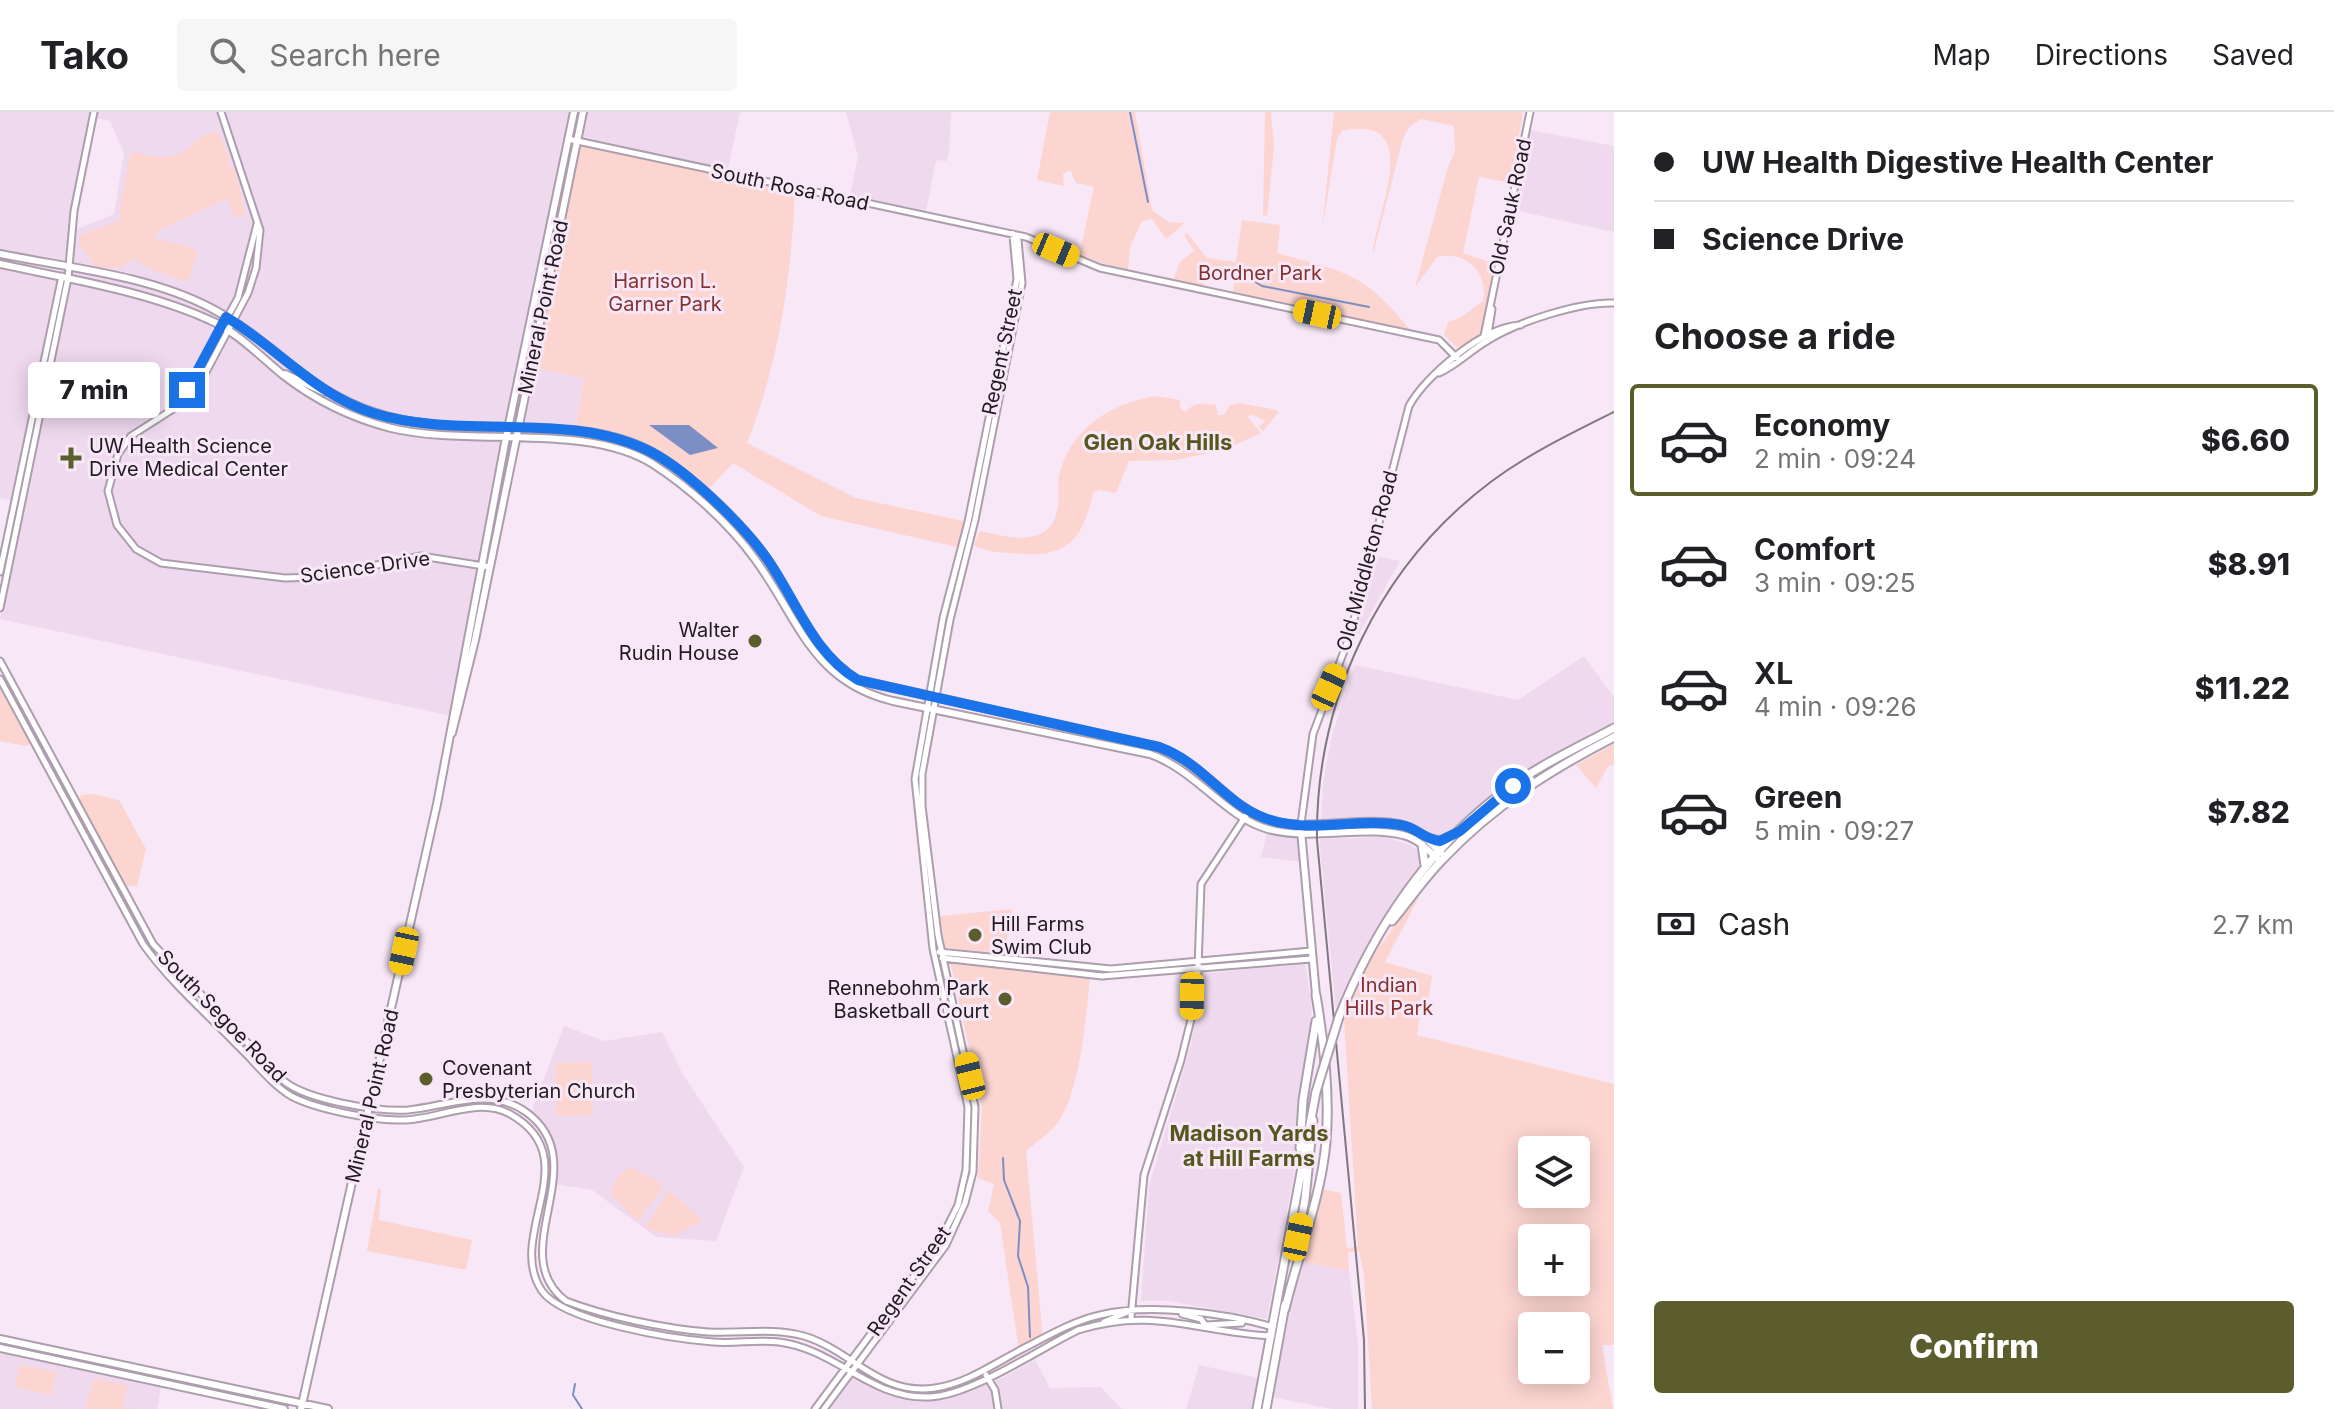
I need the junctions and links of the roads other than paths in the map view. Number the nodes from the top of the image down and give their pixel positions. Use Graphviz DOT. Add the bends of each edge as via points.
graph roads {
  1 [pos="94,112"];
  2 [pos="221,112"];
  3 [pos="574,112"];
  4 [pos="583,112"];
  5 [pos="1530,112"];
  6 [pos="568,139"];
  7 [pos="577,141"];
  8 [pos="1013,234"];
  9 [pos="0,254"];
  10 [pos="0,264"];
  11 [pos="67,268"];
  12 [pos="65,277"];
  13 [pos="1491,301"];
  14 [pos="1614,303"];
  15 [pos="229,319"];
  16 [pos="1491,322"];
  17 [pos="1521,325"];
  18 [pos="224,328"];
  19 [pos="1498,330"];
  20 [pos="1487,337"];
  21 [pos="1458,358"];
  22 [pos="282,373"];
  23 [pos="326,391"];
  24 [pos="508,429"];
  25 [pos="518,429"];
  26 [pos="506,439"];
  27 [pos="516,439"];
  28 [pos="481,565"];
  29 [pos="490,567"];
  30 [pos="0,572"];
  31 [pos="0,608"];
  32 [pos="0,661"];
  33 [pos="0,679"];
  34 [pos="931,698"];
  35 [pos="929,707"];
  36 [pos="1613,731"];
  37 [pos="450,736"];
  38 [pos="1550,762"];
  39 [pos="1533,782"];
  40 [pos="1518,792"];
  41 [pos="1488,805"];
  42 [pos="1249,811"];
  43 [pos="1244,817"];
  44 [pos="1301,824"];
  45 [pos="1460,831"];
  46 [pos="1301,834"];
  47 [pos="1461,840"];
  48 [pos="1424,841"];
  49 [pos="1440,856"];
  50 [pos="1423,870"];
  51 [pos="1385,929"];
  52 [pos="934,954"];
  53 [pos="942,955"];
  54 [pos="1311,955"];
  55 [pos="1196,966"];
  56 [pos="1316,995"];
  57 [pos="961,1056"];
  58 [pos="370,1106"];
  59 [pos="1313,1110"];
  60 [pos="368,1116"];
  61 [pos="1299,1175"];
  62 [pos="1285,1309"];
  63 [pos="1131,1310"];
  64 [pos="1167,1311"];
  65 [pos="1131,1318"];
  66 [pos="1103,1323"];
  67 [pos="1248,1323"];
  68 [pos="1205,1325"];
  69 [pos="1272,1327"];
  70 [pos="1280,1332"];
  71 [pos="1270,1337"];
  72 [pos="0,1339"];
  73 [pos="0,1348"];
  74 [pos="854,1364"];
  75 [pos="848,1371"];
  76 [pos="985,1374"];
  77 [pos="302,1406"];
  78 [pos="284,1409"];
  79 [pos="328,1409"];
  80 [pos="815,1409"];
  81 [pos="824,1409"];
  82 [pos="998,1409"];
  83 [pos="1257,1409"];
  84 [pos="1266,1409"];
  1 -- 11 [label="street"];
  2 -- 15 [label="street, Science Drive" via="260,230 256,268"];
  3 -- 6 [label="main road, Mineral Point Road"];
  4 -- 7 [label="main road, Mineral Point Road"];
  5 -- 13 [label="street, Old Sauk Road"];
  6 -- 7 [label="street, South Rosa Road"];
  6 -- 24 [label="main road, Mineral Point Road"];
  7 -- 8 [label="street, South Rosa Road"];
  7 -- 25 [label="main road, Mineral Point Road"];
  8 -- 21 [label="street, South Rosa Road" via="1100,268 1439,340"];
  8 -- 34 [label="street, Regent Street" via="1022,283 975,520"];
  9 -- 11 [label="main road"];
  10 -- 12 [label="main road"];
  11 -- 12 [label="street"];
  11 -- 15 [label="main road" via="165,290"];
  12 -- 18 [label="main road"];
  12 -- 30 [label="street"];
  12 -- 31 [label="street"];
  13 -- 16 [label="street, Old Sauk Road"];
  13 -- 20 [label="street, Old Sauk Road"];
  14 -- 17 [label="street, Old Middleton Road" via="1582,306"];
  15 -- 18 [label="street, Science Drive"];
  15 -- 23 [label="main road"];
  16 -- 19 [label="street"];
  16 -- 20 [label="street, Old Sauk Road"];
  17 -- 19 [label="street, Old Middleton Road"];
  17 -- 20 [label="street, Old Middleton Road"];
  18 -- 22 [label="main road"];
  18 -- 28 [label="street, Science Drive" via="187,390 126,442 112,467 110,506 129,542 147,556 175,566 285,578 317,577 421,556"];
  19 -- 20 [label="street, Old Middleton Road"];
  20 -- 21 [label="street, Old Middleton Road"];
  21 -- 44 [label="street, Old Middleton Road" via="1419,390 1404,420 1350,635 1310,747"];
  22 -- 23 [label="main road" via="321,394"];
  22 -- 26 [label="main road" via="330,405 376,424"];
  23 -- 24 [label="main road" via="401,420"];
  24 -- 25 [label="main road"];
  24 -- 26 [label="main road, Mineral Point Road"];
  25 -- 27 [label="main road, Mineral Point Road"];
  25 -- 34 [label="main road" via="600,434 661,457 744,530 838,667 871,685"];
  26 -- 27 [label="main road"];
  26 -- 28 [label="main road, Mineral Point Road"];
  27 -- 29 [label="main road, Mineral Point Road"];
  27 -- 35 [label="main road" via="608,446 652,463 739,539 824,665 868,694"];
  28 -- 29 [label="street, Science Drive"];
  28 -- 37 [label="main road, Mineral Point Road"];
  29 -- 37 [label="main road, Mineral Point Road"];
  32 -- 58 [label="street, South Segoe Road" via="145,932 166,960 292,1088"];
  33 -- 60 [label="street, South Segoe Road" via="155,961 289,1094"];
  34 -- 35 [label="street, Regent Street"];
  34 -- 42 [label="main road" via="1159,747 1191,761"];
  35 -- 43 [label="main road" via="1164,759"];
  35 -- 52 [label="street, Regent Street" via="916,761 915,795"];
  35 -- 53 [label="street, Regent Street" via="922,806"];
  36 -- 38 [label="main road"];
  36 -- 39 [label="main road"];
  37 -- 58 [label="main road, Mineral Point Road"];
  38 -- 39 [label="main road" via="1534,774"];
  38 -- 41 [label="main road"];
  39 -- 40 [label="main road"];
  40 -- 41 [label="main road"];
  40 -- 47 [label="main road"];
  41 -- 45 [label="main road"];
  41 -- 47 [label="main road"];
  42 -- 43 [label="street"];
  42 -- 44 [label="main road"];
  43 -- 46 [label="main road" via="1268,829"];
  43 -- 55 [label="street" via="1201,884"];
  44 -- 46 [label="main road, Old Middleton Road"];
  44 -- 48 [label="main road" via="1396,824 1416,830"];
  45 -- 48 [label="main road" via="1440,841"];
  45 -- 49 [label="main road"];
  46 -- 48 [label="main road" via="1401,834"];
  46 -- 54 [label="main road, Old Middleton Road"];
  47 -- 49 [label="main road"];
  48 -- 49 [label="main road"];
  48 -- 50 [label="main road"];
  49 -- 50 [label="main road"];
  49 -- 51 [label="main road"];
  50 -- 51 [label="main road"];
  51 -- 59 [label="main road, bridge" via="1349,995"];
  52 -- 53 [label="street"];
  52 -- 57 [label="street, Regent Street"];
  53 -- 55 [label="street" via="1079,969"];
  53 -- 57 [label="street, Regent Street"];
  54 -- 55 [label="street"];
  54 -- 56 [label="main road, Old Middleton Road"];
  55 -- 63 [label="street" via="1192,1016 1144,1175"];
  56 -- 61 [label="main road"];
  56 -- 62 [label="main road" via="1326,1141"];
  57 -- 74 [label="street, Regent Street" via="975,1107 977,1140 965,1203 935,1262"];
  58 -- 60 [label="main road, Mineral Point Road"];
  58 -- 74 [label="street, South Segoe Road" via="405,1110 488,1099 530,1115 549,1141 555,1164 543,1269 552,1289 566,1301 689,1329 790,1333 813,1339"];
  59 -- 61 [label="main road"];
  59 -- 62 [label="main road" via="1304,1207"];
  60 -- 75 [label="street, South Segoe Road" via="402,1121 486,1108 510,1114 527,1127 541,1148 546,1174 532,1268 545,1294 572,1314 692,1340 786,1343"];
  60 -- 77 [label="main road, Mineral Point Road"];
  61 -- 69 [label="main road"];
  62 -- 70 [label="main road"];
  63 -- 64 [label="street"];
  63 -- 65 [label="street"];
  63 -- 66 [label="street"];
  63 -- 76 [label="street" via="1082,1320"];
  64 -- 67 [label="street"];
  64 -- 68 [label="street" via="1201,1319"];
  65 -- 66 [label="street"];
  65 -- 68 [label="street"];
  66 -- 76 [label="street"];
  67 -- 68 [label="street"];
  67 -- 69 [label="street"];
  68 -- 71 [label="street"];
  69 -- 70 [label="street"];
  69 -- 71 [label="main road"];
  70 -- 71 [label="street"];
  70 -- 84 [label="main road"];
  71 -- 83 [label="main road"];
  72 -- 77 [label="main road"];
  73 -- 78 [label="main road"];
  74 -- 75 [label="street, Regent Street"];
  74 -- 76 [label="street, South Segoe Road" via="885,1383 911,1390"];
  75 -- 76 [label="street, South Segoe Road" via="877,1388 910,1397 949,1394"];
  75 -- 80 [label="street, Regent Street"];
  75 -- 81 [label="street, Regent Street"];
  76 -- 82 [label="street"];
  77 -- 79 [label="main road"];
}
